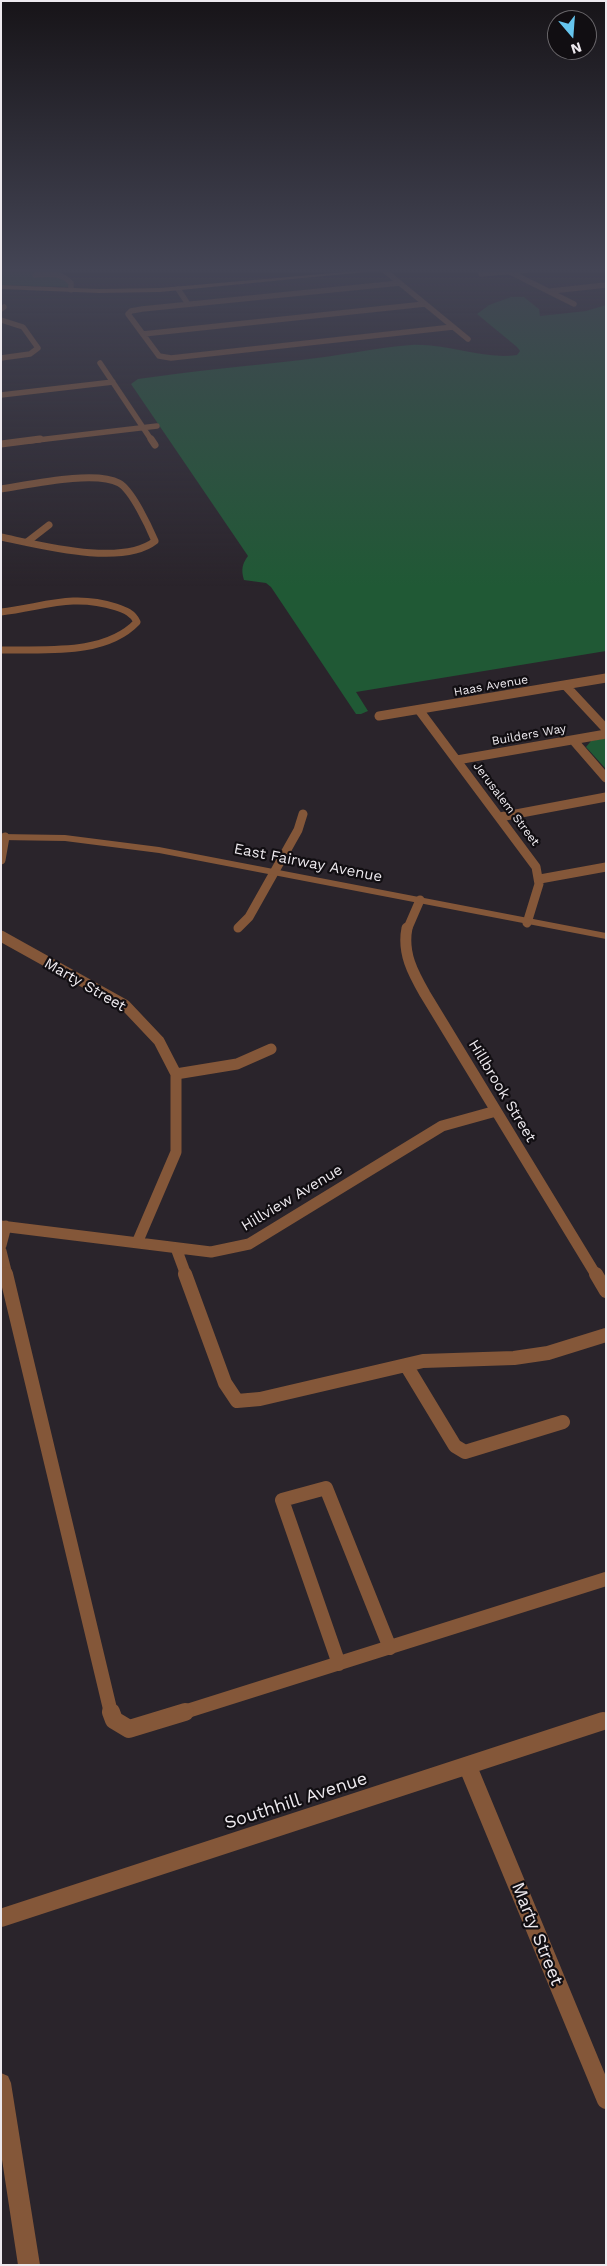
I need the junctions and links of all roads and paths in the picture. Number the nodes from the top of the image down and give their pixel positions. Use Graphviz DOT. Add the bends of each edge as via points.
graph roads {
  1 [pos="109,376"];
  2 [pos="113,382"];
  3 [pos="1,395"];
  4 [pos="157,426"];
  5 [pos="143,427"];
  6 [pos="1,444"];
  7 [pos="155,445"];
  8 [pos="1,489"];
  9 [pos="49,525"];
  10 [pos="1,537"];
  11 [pos="27,542"];
  12 [pos="1,612"];
  13 [pos="1,650"];
  14 [pos="606,678"];
  15 [pos="565,685"];
  16 [pos="419,710"];
  17 [pos="379,716"];
  18 [pos="606,729"];
  19 [pos="606,734"];
  20 [pos="573,740"];
  21 [pos="457,760"];
  22 [pos="606,778"];
  23 [pos="606,797"];
  24 [pos="303,814"];
  25 [pos="500,817"];
  26 [pos="3,837"];
  27 [pos="1,860"];
  28 [pos="606,867"];
  29 [pos="275,871"];
  30 [pos="540,879"];
  31 [pos="420,900"];
  32 [pos="527,923"];
  33 [pos="238,928"];
  34 [pos="1,936"];
  35 [pos="606,936"];
  36 [pos="270,1049"];
  37 [pos="176,1074"];
  38 [pos="496,1111"];
  39 [pos="4,1226"];
  40 [pos="137,1243"];
  41 [pos="1,1245"];
  42 [pos="176,1248"];
  43 [pos="1,1251"];
  44 [pos="606,1291"];
  45 [pos="606,1335"];
  46 [pos="406,1365"];
  47 [pos="563,1422"];
  48 [pos="606,1579"];
  49 [pos="390,1648"];
  50 [pos="339,1664"];
  51 [pos="602,1721"];
  52 [pos="468,1767"];
  53 [pos="1,1918"];
  54 [pos="1,2083"];
  55 [pos="606,2100"];
  56 [pos="29,2265"];
  1 -- 2 [label="street"];
  2 -- 3 [label="street"];
  2 -- 5 [label="street"];
  4 -- 5 [label="street"];
  5 -- 6 [label="street"];
  5 -- 7 [label="street"];
  8 -- 11 [label="street" via="91,478 114,481 124,488 155,541 152,546 138,552 125,553"];
  9 -- 11 [label="street"];
  10 -- 11 [label="street"];
  12 -- 13 [label="street" via="79,598 97,600 127,611 136,617 137,622 130,632 113,640 53,648"];
  14 -- 15 [label="street, Haas Avenue"];
  15 -- 16 [label="street, Haas Avenue"];
  15 -- 18 [label="street"];
  16 -- 17 [label="street, Haas Avenue"];
  16 -- 21 [label="street, Jerusalem Street"];
  19 -- 20 [label="street, Builders Way"];
  20 -- 21 [label="street, Builders Way"];
  20 -- 22 [label="street"];
  21 -- 25 [label="street, Jerusalem Street"];
  23 -- 25 [label="street"];
  24 -- 29 [label="street" via="298,830"];
  25 -- 30 [label="street, Jerusalem Street" via="534,863"];
  26 -- 27 [label="street"];
  26 -- 29 [label="street, East Fairway Avenue" via="72,838 114,843"];
  28 -- 30 [label="street"];
  29 -- 31 [label="street, East Fairway Avenue"];
  29 -- 33 [label="street" via="250,917"];
  30 -- 32 [label="street"];
  31 -- 32 [label="street, East Fairway Avenue"];
  31 -- 38 [label="street, Hillbrook Street" via="406,928 407,961"];
  32 -- 35 [label="street, East Fairway Avenue"];
  34 -- 37 [label="street, Marty Street" via="125,1005 159,1041"];
  36 -- 37 [label="street" via="237,1064"];
  37 -- 40 [label="street, Marty Street" via="176,1152"];
  38 -- 42 [label="street, Hillview Avenue" via="442,1126 249,1244 211,1252"];
  38 -- 44 [label="street, Hillbrook Street"];
  39 -- 40 [label="street, Hillview Avenue"];
  39 -- 41 [label="street"];
  40 -- 42 [label="street, Hillview Avenue"];
  42 -- 46 [label="street" via="225,1383 237,1401 260,1399"];
  43 -- 50 [label="street" via="114,1720 129,1729 140,1727"];
  45 -- 46 [label="street" via="548,1353 514,1358 423,1361"];
  46 -- 47 [label="street" via="455,1446 465,1452"];
  48 -- 49 [label="street"];
  49 -- 50 [label="street"];
  49 -- 50 [label="street" via="326,1488 282,1500"];
  51 -- 52 [label="street, Southhill Avenue"];
  52 -- 53 [label="street, Southhill Avenue"];
  52 -- 55 [label="street, Marty Street"];
  54 -- 56 [label="street"];
}
